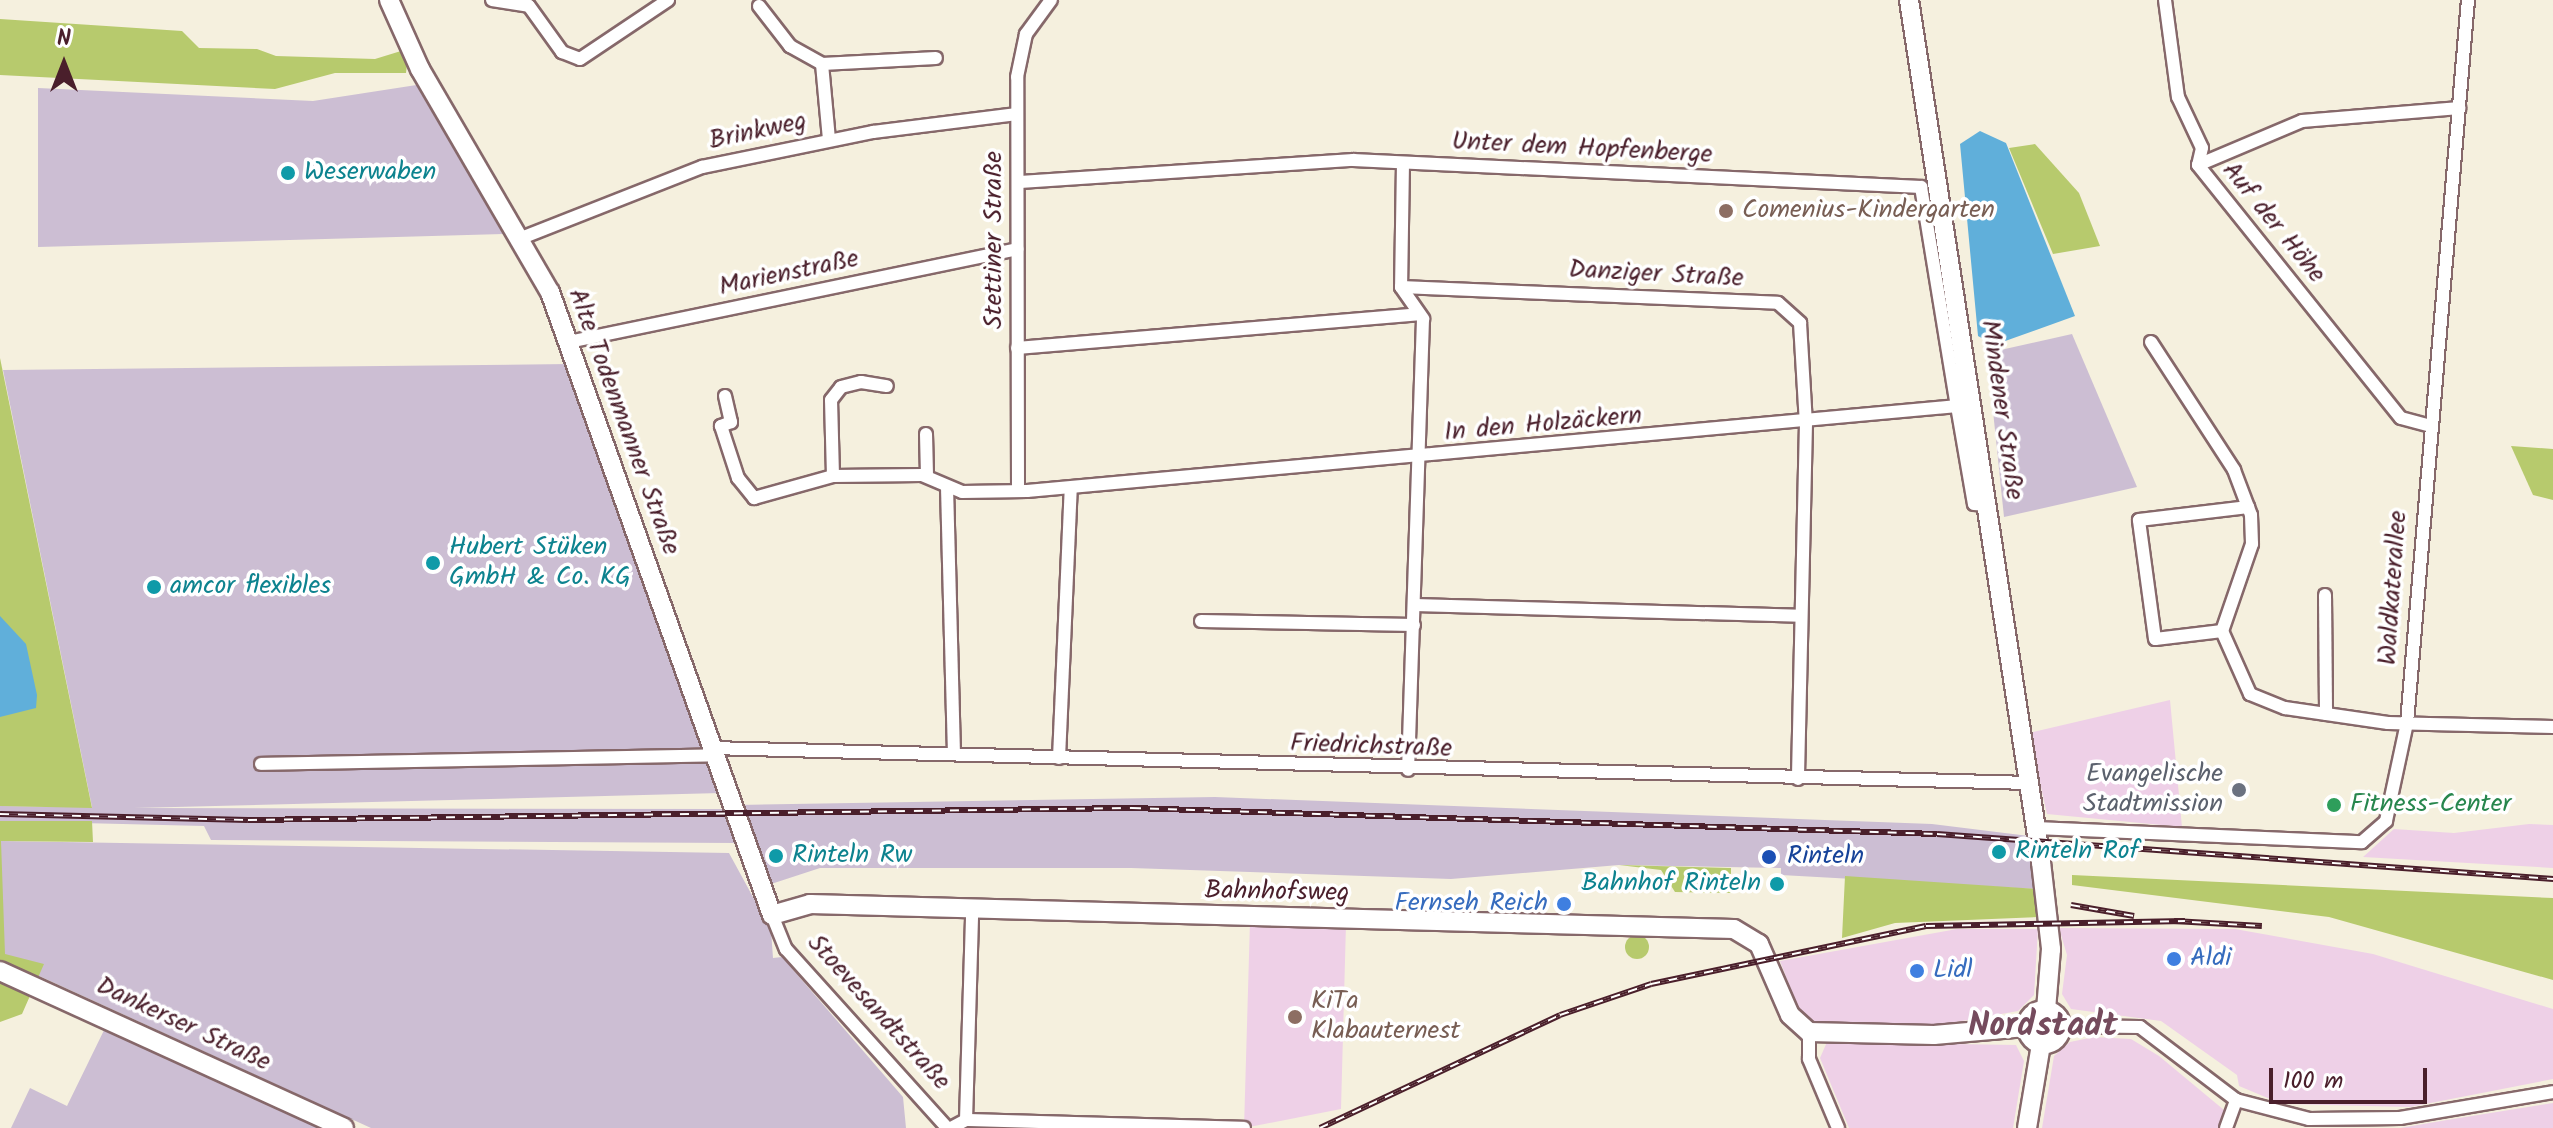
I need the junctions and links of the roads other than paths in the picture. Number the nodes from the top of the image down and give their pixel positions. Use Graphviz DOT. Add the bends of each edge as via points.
graph roads {
  1 [pos="389,0"];
  2 [pos="492,0"];
  3 [pos="668,0"];
  4 [pos="1051,0"];
  5 [pos="1909,0"];
  6 [pos="2165,0"];
  7 [pos="2468,0"];
  8 [pos="759,6"];
  9 [pos="936,58"];
  10 [pos="822,64"];
  11 [pos="2459,108"];
  12 [pos="1017,114"];
  13 [pos="829,139"];
  14 [pos="1403,163"];
  15 [pos="2198,165"];
  16 [pos="1020,182"];
  17 [pos="519,239"];
  18 [pos="1017,249"];
  19 [pos="1401,287"];
  20 [pos="1419,314"];
  21 [pos="569,342"];
  22 [pos="2151,342"];
  23 [pos="1017,348"];
  24 [pos="887,386"];
  25 [pos="725,396"];
  26 [pos="1957,406"];
  27 [pos="1806,423"];
  28 [pos="2430,426"];
  29 [pos="926,434"];
  30 [pos="1421,457"];
  31 [pos="833,476"];
  32 [pos="927,476"];
  33 [pos="947,487"];
  34 [pos="1071,488"];
  35 [pos="1018,489"];
  36 [pos="1988,505"];
  37 [pos="2248,507"];
  38 [pos="2325,595"];
  39 [pos="1415,605"];
  40 [pos="1800,616"];
  41 [pos="1201,621"];
  42 [pos="1414,625"];
  43 [pos="2222,631"];
  44 [pos="2326,714"];
  45 [pos="2407,723"];
  46 [pos="2553,727"];
  47 [pos="712,751"];
  48 [pos="954,754"];
  49 [pos="1059,758"];
  50 [pos="261,764"];
  51 [pos="1408,770"];
  52 [pos="1798,779"];
  53 [pos="2029,783"];
  54 [pos="2036,828"];
  55 [pos="972,912"];
  56 [pos="772,915"];
  57 [pos="0,971"];
  58 [pos="2046,1010"];
  59 [pos="2061,1026"];
  60 [pos="2026,1027"];
  61 [pos="1809,1032"];
  62 [pos="2041,1044"];
  63 [pos="2553,1092"];
  64 [pos="2236,1100"];
  65 [pos="966,1120"];
  66 [pos="344,1128"];
  67 [pos="949,1128"];
  68 [pos="1244,1128"];
  69 [pos="1838,1128"];
  70 [pos="2027,1128"];
  71 [pos="2226,1128"];
  1 -- 17 [label="street, Alte Todenmanner Straße"];
  2 -- 3 [label="street" via="529,6 562,52 580,59"];
  4 -- 12 [label="street, Stettiner Straße" via="1019,59"];
  5 -- 36 [label="street, Mindener Straße"];
  6 -- 15 [label="street, Auf der Höhe" via="2182,112 2202,148"];
  7 -- 11 [label="street, Waldkaterallee"];
  8 -- 10 [label="street" via="790,46"];
  9 -- 10 [label="street"];
  10 -- 13 [label="street"];
  11 -- 15 [label="street" via="2302,121"];
  11 -- 28 [label="street, Waldkaterallee"];
  12 -- 13 [label="street, Brinkweg"];
  12 -- 16 [label="street, Stettiner Straße"];
  13 -- 17 [label="street, Brinkweg" via="655,181"];
  14 -- 16 [label="street, Unter dem Hopfenberge"];
  14 -- 19 [label="street"];
  14 -- 26 [label="street, Unter dem Hopfenberge" via="1921,187"];
  15 -- 28 [label="street, Auf der Höhe" via="2401,418"];
  16 -- 18 [label="street, Stettiner Straße"];
  17 -- 21 [label="street, Alte Todenmanner Straße"];
  18 -- 21 [label="street, Marienstraße"];
  18 -- 23 [label="street, Stettiner Straße"];
  19 -- 20 [label="street"];
  19 -- 27 [label="street, Danziger Straße" via="1778,303 1800,323"];
  20 -- 23 [label="street"];
  20 -- 30 [label="street"];
  21 -- 47 [label="street, Alte Todenmanner Straße"];
  22 -- 37 [label="street" via="2234,470"];
  23 -- 35 [label="street, Stettiner Straße"];
  24 -- 31 [label="street" via="861,382 841,387 831,400"];
  25 -- 31 [label="street" via="731,422 721,426 738,478 754,498"];
  26 -- 27 [label="street, In den Holzäckern"];
  26 -- 36 [label="street" via="1974,504"];
  27 -- 30 [label="street, In den Holzäckern"];
  27 -- 40 [label="street, Danziger Straße"];
  28 -- 45 [label="street, Waldkaterallee"];
  29 -- 32 [label="street"];
  30 -- 34 [label="street, In den Holzäckern"];
  30 -- 39 [label="street"];
  31 -- 32 [label="street"];
  32 -- 33 [label="street"];
  33 -- 35 [label="street, In den Holzäckern"];
  33 -- 48 [label="street"];
  34 -- 35 [label="street, In den Holzäckern"];
  34 -- 49 [label="street"];
  36 -- 53 [label="street, Mindener Straße"];
  37 -- 43 [label="street" via="2252,544"];
  37 -- 43 [label="street" via="2139,520 2155,639"];
  38 -- 44 [label="street"];
  39 -- 40 [label="street"];
  39 -- 42 [label="street"];
  40 -- 52 [label="street, Danziger Straße"];
  41 -- 42 [label="street"];
  42 -- 51 [label="street"];
  43 -- 44 [label="street" via="2250,694"];
  44 -- 45 [label="street"];
  45 -- 46 [label="street"];
  45 -- 54 [label="street, Waldkaterallee" via="2386,821 2362,842"];
  47 -- 48 [label="street, Friedrichstraße"];
  47 -- 50 [label="street, Friedrichstraße"];
  47 -- 56 [label="street, Stoevesandtstraße"];
  48 -- 49 [label="street, Friedrichstraße"];
  49 -- 51 [label="street, Friedrichstraße"];
  51 -- 52 [label="street, Friedrichstraße"];
  52 -- 53 [label="street, Friedrichstraße"];
  53 -- 54 [label="street, Mindener Straße"];
  54 -- 58 [label="street, Mindener Straße" via="2051,949"];
  55 -- 56 [label="street, Bahnhofsweg" via="810,904"];
  55 -- 61 [label="street, Bahnhofsweg" via="1719,928 1752,936 1790,1015"];
  55 -- 65 [label="street"];
  56 -- 67 [label="street, Stoevesandtstraße" via="786,949"];
  57 -- 66 [label="street, Dankerser Straße"];
  58 -- 59 [label="street"];
  58 -- 60 [label="street" via="2035,1012"];
  59 -- 62 [label="street" via="2055,1040"];
  59 -- 64 [label="street" via="2140,1027"];
  60 -- 61 [label="street" via="1934,1035"];
  60 -- 62 [label="street"];
  61 -- 69 [label="street" via="1809,1059"];
  62 -- 70 [label="street"];
  63 -- 64 [label="street" via="2375,1119 2309,1119"];
  64 -- 71 [label="street"];
  65 -- 67 [label="street"];
  65 -- 68 [label="street"];
}
